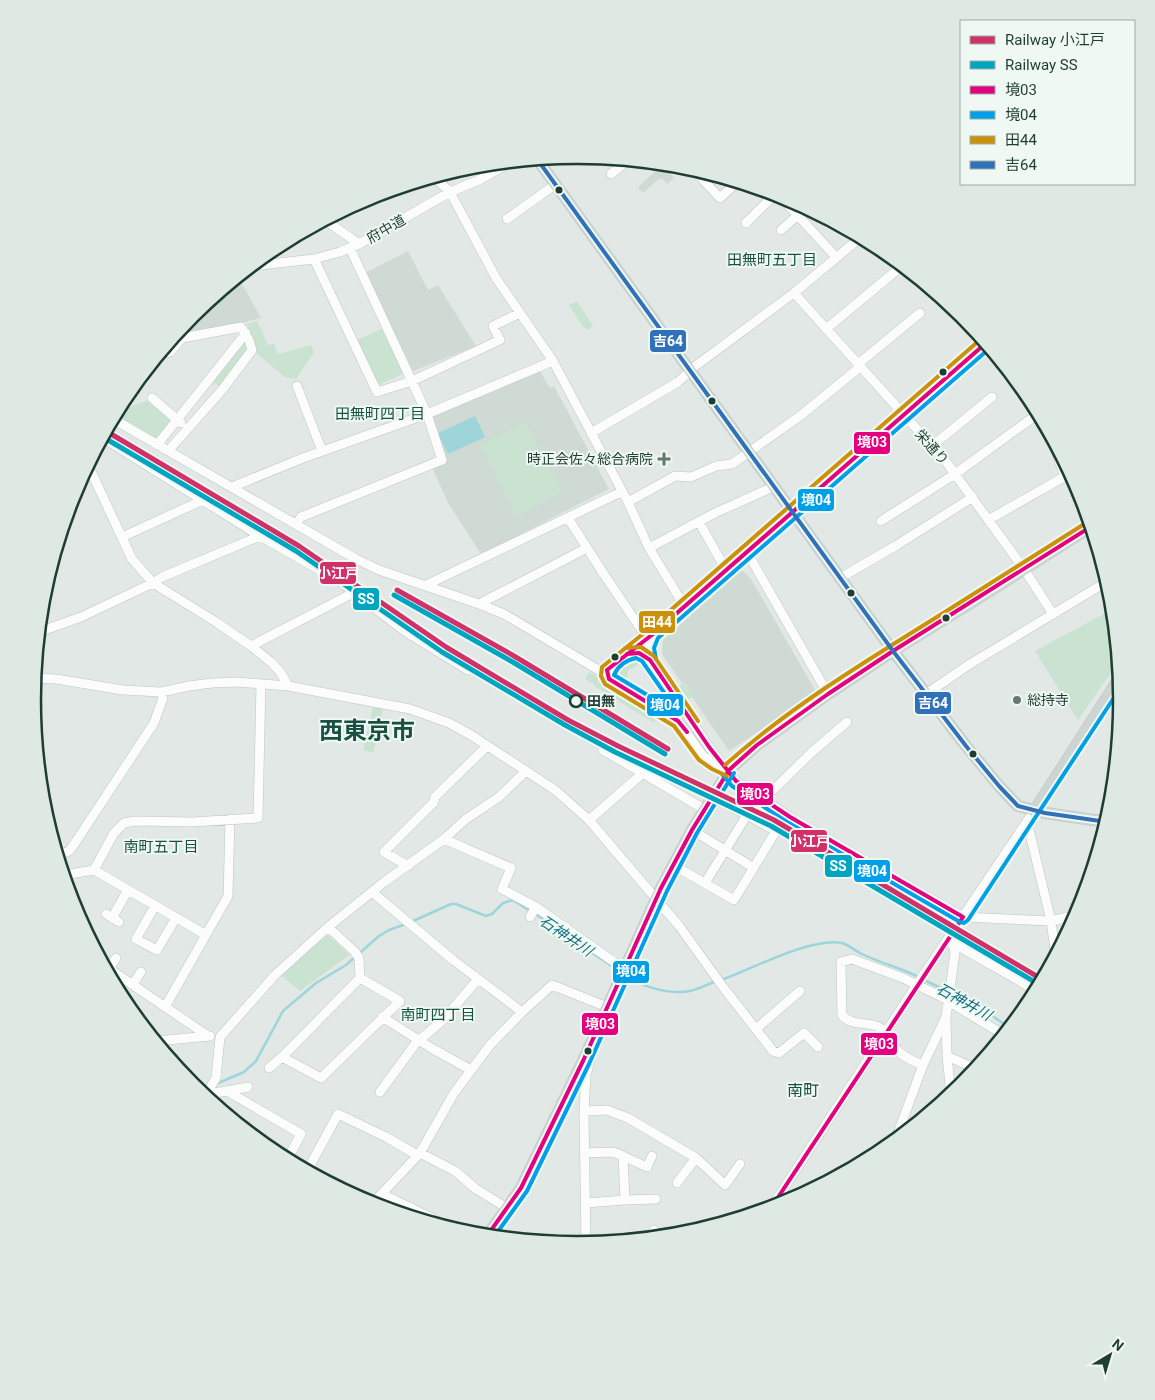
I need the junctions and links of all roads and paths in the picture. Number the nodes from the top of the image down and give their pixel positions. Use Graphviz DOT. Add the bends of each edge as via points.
graph roads {
  1 [pos="542,165"];
  2 [pos="621,166"];
  3 [pos="497,170"];
  4 [pos="611,174"];
  5 [pos="704,179"];
  6 [pos="439,182"];
  7 [pos="556,184"];
  8 [pos="732,187"];
  9 [pos="450,192"];
  10 [pos="771,200"];
  11 [pos="792,209"];
  12 [pos="798,215"];
  13 [pos="507,219"];
  14 [pos="746,223"];
  15 [pos="331,224"];
  16 [pos="781,230"];
  17 [pos="856,242"];
  18 [pos="359,244"];
  19 [pos="350,248"];
  20 [pos="836,257"];
  21 [pos="314,259"];
  22 [pos="266,264"];
  23 [pos="896,270"];
  24 [pos="794,293"];
  25 [pos="520,313"];
  26 [pos="920,313"];
  27 [pos="826,328"];
  28 [pos="186,333"];
  29 [pos="246,333"];
  30 [pos="982,347"];
  31 [pos="554,361"];
  32 [pos="859,366"];
  33 [pos="691,370"];
  34 [pos="412,381"];
  35 [pos="206,382"];
  36 [pos="297,386"];
  37 [pos="219,392"];
  38 [pos="992,397"];
  39 [pos="152,398"];
  40 [pos="427,414"];
  41 [pos="904,416"];
  42 [pos="1033,417"];
  43 [pos="177,420"];
  44 [pos="118,424"];
  45 [pos="187,428"];
  46 [pos="591,433"];
  47 [pos="108,441"];
  48 [pos="157,445"];
  49 [pos="932,446"];
  50 [pos="168,451"];
  51 [pos="322,451"];
  52 [pos="750,452"];
  53 [pos="92,474"];
  54 [pos="955,474"];
  55 [pos="1065,477"];
  56 [pos="775,486"];
  57 [pos="232,487"];
  58 [pos="622,492"];
  59 [pos="973,497"];
  60 [pos="202,500"];
  61 [pos="628,502"];
  62 [pos="792,512"];
  63 [pos="568,518"];
  64 [pos="988,520"];
  65 [pos="881,521"];
  66 [pos="699,522"];
  67 [pos="296,524"];
  68 [pos="1086,530"];
  69 [pos="260,536"];
  70 [pos="122,537"];
  71 [pos="586,548"];
  72 [pos="649,548"];
  73 [pos="746,552"];
  74 [pos="1024,569"];
  75 [pos="726,570"];
  76 [pos="840,578"];
  77 [pos="153,584"];
  78 [pos="426,585"];
  79 [pos="1101,585"];
  80 [pos="355,592"];
  81 [pos="479,604"];
  82 [pos="685,606"];
  83 [pos="1053,614"];
  84 [pos="46,629"];
  85 [pos="650,636"];
  86 [pos="251,646"];
  87 [pos="893,651"];
  88 [pos="626,654"];
  89 [pos="650,660"];
  90 [pos="468,670"];
  91 [pos="607,674"];
  92 [pos="42,678"];
  93 [pos="261,684"];
  94 [pos="288,686"];
  95 [pos="1114,687"];
  96 [pos="161,692"];
  97 [pos="672,693"];
  98 [pos="828,694"];
  99 [pos="926,694"];
  100 [pos="662,710"];
  101 [pos="847,722"];
  102 [pos="487,746"];
  103 [pos="603,750"];
  104 [pos="729,770"];
  105 [pos="526,771"];
  106 [pos="643,773"];
  107 [pos="712,796"];
  108 [pos="763,800"];
  109 [pos="704,809"];
  110 [pos="1034,811"];
  111 [pos="746,815"];
  112 [pos="230,819"];
  113 [pos="589,820"];
  114 [pos="1027,821"];
  115 [pos="1099,821"];
  116 [pos="692,830"];
  117 [pos="444,839"];
  118 [pos="725,850"];
  119 [pos="64,853"];
  120 [pos="672,864"];
  121 [pos="408,866"];
  122 [pos="754,868"];
  123 [pos="94,870"];
  124 [pos="71,874"];
  125 [pos="704,882"];
  126 [pos="128,890"];
  127 [pos="372,892"];
  128 [pos="656,899"];
  129 [pos="155,906"];
  130 [pos="536,908"];
  131 [pos="530,917"];
  132 [pos="963,917"];
  133 [pos="112,918"];
  134 [pos="176,918"];
  135 [pos="1067,918"];
  136 [pos="1052,921"];
  137 [pos="328,927"];
  138 [pos="566,927"];
  139 [pos="206,935"];
  140 [pos="560,936"];
  141 [pos="952,939"];
  142 [pos="1054,944"];
  143 [pos="116,958"];
  144 [pos="112,965"];
  145 [pos="141,972"];
  146 [pos="622,973"];
  147 [pos="117,975"];
  148 [pos="360,978"];
  149 [pos="478,979"];
  150 [pos="133,984"];
  151 [pos="917,984"];
  152 [pos="1030,987"];
  153 [pos="800,991"];
  154 [pos="948,996"];
  155 [pos="166,1007"];
  156 [pos="607,1007"];
  157 [pos="522,1012"];
  158 [pos="382,1017"];
  159 [pos="946,1017"];
  160 [pos="756,1028"];
  161 [pos="886,1032"];
  162 [pos="998,1032"];
  163 [pos="208,1036"];
  164 [pos="220,1037"];
  165 [pos="163,1040"];
  166 [pos="421,1040"];
  167 [pos="590,1046"];
  168 [pos="818,1048"];
  169 [pos="947,1056"];
  170 [pos="282,1057"];
  171 [pos="923,1065"];
  172 [pos="969,1066"];
  173 [pos="268,1068"];
  174 [pos="471,1070"];
  175 [pos="950,1085"];
  176 [pos="248,1087"];
  177 [pos="209,1089"];
  178 [pos="227,1091"];
  179 [pos="380,1092"];
  180 [pos="214,1093"];
  181 [pos="584,1111"];
  182 [pos="899,1128"];
  183 [pos="291,1153"];
  184 [pos="585,1153"];
  185 [pos="418,1154"];
  186 [pos="623,1156"];
  187 [pos="652,1156"];
  188 [pos="696,1158"];
  189 [pos="740,1164"];
  190 [pos="310,1165"];
  191 [pos="677,1183"];
  192 [pos="382,1194"];
  193 [pos="778,1197"];
  194 [pos="378,1198"];
  195 [pos="656,1199"];
  196 [pos="625,1200"];
  197 [pos="586,1203"];
  198 [pos="507,1208"];
  199 [pos="421,1213"];
  200 [pos="492,1229"];
  201 [pos="586,1236"];
  1 -- 7 [label="main road"];
  2 -- 4 [label="street"];
  3 -- 9 [label="street, 府中道"];
  5 -- 8 [label="street" via="720,198"];
  6 -- 9 [label="street"];
  7 -- 13 [label="street"];
  7 -- 33 [label="main road"];
  9 -- 18 [label="street, 府中道"];
  9 -- 25 [label="street" via="496,278"];
  10 -- 14 [label="street"];
  11 -- 12 [label="street"];
  12 -- 16 [label="street"];
  12 -- 20 [label="street"];
  15 -- 18 [label="street"];
  17 -- 20 [label="street"];
  18 -- 19 [label="street, 府中道"];
  19 -- 21 [label="street, 府中道"];
  19 -- 34 [label="street"];
  20 -- 24 [label="street"];
  21 -- 22 [label="street, 府中道"];
  21 -- 34 [label="street" via="377,392"];
  23 -- 27 [label="street"];
  24 -- 27 [label="street, 栄通り"];
  24 -- 33 [label="street"];
  25 -- 31 [label="street"];
  25 -- 34 [label="street" via="492,326 500,340"];
  26 -- 32 [label="street"];
  27 -- 32 [label="street, 栄通り"];
  28 -- 29 [label="street" via="241,327"];
  29 -- 35 [label="street"];
  29 -- 37 [label="street" via="251,352"];
  30 -- 41 [label="street"];
  31 -- 40 [label="street"];
  31 -- 46 [label="street"];
  32 -- 41 [label="street, 栄通り"];
  32 -- 52 [label="street" via="800,416"];
  33 -- 46 [label="street" via="678,382"];
  33 -- 52 [label="main road"];
  34 -- 40 [label="street"];
  35 -- 37 [label="street"];
  35 -- 43 [label="street"];
  36 -- 51 [label="street"];
  37 -- 45 [label="street"];
  38 -- 49 [label="street"];
  39 -- 43 [label="street"];
  40 -- 51 [label="street"];
  40 -- 67 [label="street" via="442,460 301,517"];
  41 -- 49 [label="street, 栄通り"];
  41 -- 62 [label="street"];
  42 -- 54 [label="street"];
  43 -- 45 [label="street"];
  43 -- 48 [label="street"];
  44 -- 48 [label="street"];
  45 -- 50 [label="street"];
  46 -- 58 [label="street"];
  47 -- 60 [label="street"];
  48 -- 50 [label="street"];
  49 -- 54 [label="street, 栄通り"];
  50 -- 57 [label="street"];
  51 -- 57 [label="street"];
  52 -- 56 [label="main road"];
  52 -- 61 [label="street" via="732,464 716,466 690,477 675,476"];
  53 -- 70 [label="street"];
  54 -- 59 [label="street, 栄通り"];
  54 -- 65 [label="street"];
  55 -- 64 [label="street"];
  56 -- 62 [label="main road"];
  56 -- 66 [label="street"];
  57 -- 67 [label="street"];
  58 -- 61 [label="street"];
  58 -- 63 [label="street"];
  59 -- 64 [label="street, 栄通り"];
  59 -- 76 [label="street"];
  60 -- 69 [label="street"];
  60 -- 70 [label="street"];
  61 -- 72 [label="street"];
  62 -- 73 [label="street"];
  62 -- 76 [label="main road"];
  63 -- 71 [label="street"];
  63 -- 78 [label="street"];
  64 -- 74 [label="street, 栄通り"];
  66 -- 72 [label="street"];
  66 -- 75 [label="street"];
  67 -- 78 [label="street" via="379,570"];
  68 -- 74 [label="main road"];
  69 -- 77 [label="street" via="162,577"];
  69 -- 80 [label="street"];
  70 -- 77 [label="street" via="132,560"];
  71 -- 81 [label="street"];
  71 -- 85 [label="street"];
  72 -- 82 [label="street"];
  73 -- 75 [label="street"];
  73 -- 98 [label="street"];
  74 -- 83 [label="street, 栄通り"];
  74 -- 87 [label="main road"];
  75 -- 82 [label="street"];
  76 -- 87 [label="main road"];
  77 -- 84 [label="street"];
  77 -- 86 [label="street"];
  78 -- 81 [label="street"];
  79 -- 83 [label="street"];
  80 -- 86 [label="street"];
  80 -- 90 [label="street" via="406,632"];
  81 -- 91 [label="street" via="528,627"];
  82 -- 85 [label="street"];
  83 -- 99 [label="street"];
  85 -- 88 [label="street"];
  85 -- 89 [label="street"];
  86 -- 94 [label="street" via="281,673"];
  87 -- 98 [label="main road"];
  87 -- 99 [label="main road"];
  88 -- 89 [label="street" via="636,652"];
  88 -- 91 [label="street" via="610,666"];
  89 -- 97 [label="street"];
  91 -- 100 [label="street"];
  92 -- 96 [label="street"];
  93 -- 94 [label="street"];
  93 -- 96 [label="street" via="212,683"];
  93 -- 112 [label="street" via="258,818"];
  94 -- 102 [label="street" via="410,709 449,723"];
  95 -- 110 [label="main road"];
  96 -- 119 [label="street" via="162,698 150,730 74,846"];
  97 -- 100 [label="street" via="672,700"];
  97 -- 104 [label="street"];
  98 -- 104 [label="main road"];
  99 -- 110 [label="main road" via="1010,799 1018,806"];
  100 -- 104 [label="street" via="681,723 706,758"];
  101 -- 108 [label="street"];
  102 -- 105 [label="street"];
  102 -- 121 [label="street" via="384,852"];
  103 -- 106 [label="street"];
  104 -- 107 [label="main road"];
  104 -- 108 [label="street" via="736,781"];
  105 -- 113 [label="street" via="555,790"];
  105 -- 117 [label="street" via="499,797 466,819"];
  106 -- 109 [label="street"];
  106 -- 113 [label="street"];
  107 -- 109 [label="main road"];
  107 -- 111 [label="street"];
  108 -- 132 [label="street"];
  109 -- 116 [label="main road"];
  110 -- 114 [label="street"];
  110 -- 115 [label="main road"];
  111 -- 118 [label="street"];
  111 -- 122 [label="street" via="776,831"];
  112 -- 123 [label="street" via="124,823 114,833"];
  112 -- 139 [label="street" via="228,896"];
  113 -- 128 [label="street"];
  114 -- 132 [label="street"];
  114 -- 136 [label="street"];
  116 -- 118 [label="street"];
  116 -- 120 [label="main road"];
  117 -- 121 [label="street"];
  117 -- 130 [label="street" via="511,868 502,889"];
  118 -- 122 [label="street"];
  118 -- 125 [label="street"];
  120 -- 125 [label="street"];
  120 -- 128 [label="main road"];
  121 -- 127 [label="street"];
  122 -- 125 [label="street" via="734,900"];
  123 -- 124 [label="street"];
  123 -- 126 [label="street"];
  126 -- 129 [label="street"];
  126 -- 133 [label="street"];
  127 -- 137 [label="street"];
  127 -- 149 [label="street"];
  128 -- 146 [label="main road"];
  128 -- 160 [label="street"];
  129 -- 134 [label="street"];
  129 -- 134 [label="street" via="136,939 157,950"];
  130 -- 131 [label="street"];
  130 -- 138 [label="street"];
  132 -- 136 [label="street"];
  132 -- 141 [label="street"];
  134 -- 139 [label="street"];
  135 -- 136 [label="street"];
  136 -- 142 [label="street"];
  137 -- 148 [label="street" via="357,955"];
  137 -- 164 [label="street" via="275,974"];
  138 -- 140 [label="street"];
  138 -- 146 [label="street"];
  139 -- 155 [label="street"];
  141 -- 151 [label="street"];
  141 -- 152 [label="street"];
  141 -- 154 [label="street" via="955,953"];
  143 -- 144 [label="street"];
  145 -- 150 [label="street"];
  146 -- 156 [label="main road"];
  147 -- 150 [label="street"];
  148 -- 158 [label="street" via="400,1001"];
  148 -- 170 [label="street"];
  149 -- 157 [label="street"];
  149 -- 166 [label="street" via="458,1005"];
  150 -- 155 [label="street"];
  151 -- 154 [label="street"];
  151 -- 161 [label="street"];
  151 -- 161 [label="street" via="852,959 842,962 842,1016 849,1022 873,1025"];
  153 -- 160 [label="street"];
  154 -- 159 [label="street"];
  154 -- 162 [label="street"];
  155 -- 163 [label="street"];
  156 -- 157 [label="street" via="552,985"];
  156 -- 167 [label="main road"];
  157 -- 174 [label="street"];
  158 -- 166 [label="street"];
  158 -- 170 [label="street" via="321,1078"];
  159 -- 169 [label="street"];
  159 -- 171 [label="street"];
  160 -- 168 [label="street" via="773,1051 779,1053 804,1033"];
  161 -- 171 [label="street" via="900,1052"];
  161 -- 193 [label="street"];
  163 -- 164 [label="street"];
  163 -- 165 [label="street"];
  164 -- 177 [label="street" via="216,1078"];
  166 -- 174 [label="street"];
  166 -- 179 [label="street"];
  167 -- 181 [label="street"];
  167 -- 198 [label="main road" via="521,1188"];
  169 -- 172 [label="street"];
  169 -- 175 [label="street"];
  170 -- 173 [label="street"];
  171 -- 182 [label="street"];
  174 -- 185 [label="street"];
  176 -- 178 [label="street"];
  178 -- 180 [label="street"];
  178 -- 183 [label="street" via="301,1134"];
  181 -- 184 [label="street"];
  181 -- 188 [label="street" via="606,1110 628,1118"];
  184 -- 186 [label="street" via="613,1152"];
  184 -- 197 [label="street"];
  185 -- 190 [label="street" via="338,1114"];
  185 -- 192 [label="street"];
  185 -- 198 [label="street" via="455,1171"];
  186 -- 187 [label="street" via="647,1167"];
  186 -- 196 [label="street"];
  188 -- 189 [label="street" via="725,1185"];
  188 -- 191 [label="street"];
  192 -- 194 [label="street"];
  192 -- 199 [label="street"];
  195 -- 196 [label="street"];
  196 -- 197 [label="street"];
  197 -- 201 [label="street"];
  198 -- 200 [label="main road"];
}
